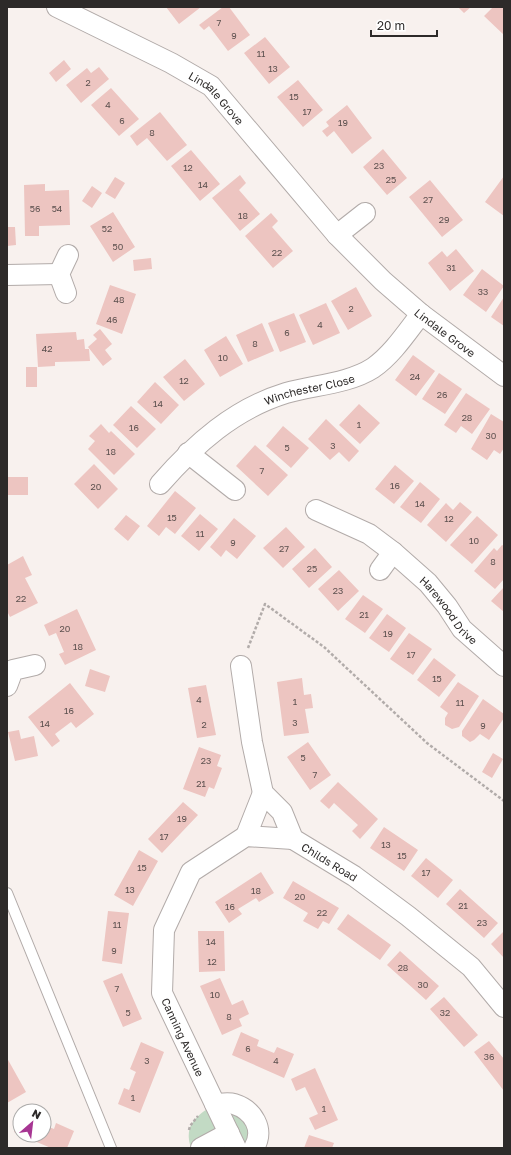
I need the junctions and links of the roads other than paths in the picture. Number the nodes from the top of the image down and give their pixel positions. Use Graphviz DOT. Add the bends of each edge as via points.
graph roads {
  1 [pos="58,7"];
  2 [pos="365,213"];
  3 [pos="337,235"];
  4 [pos="68,255"];
  5 [pos="59,274"];
  6 [pos="7,275"];
  7 [pos="66,292"];
  8 [pos="422,314"];
  9 [pos="504,376"];
  10 [pos="188,453"];
  11 [pos="160,484"];
  12 [pos="236,490"];
  13 [pos="322,519"];
  14 [pos="393,552"];
  15 [pos="380,570"];
  16 [pos="35,665"];
  17 [pos="241,666"];
  18 [pos="504,666"];
  19 [pos="9,672"];
  20 [pos="263,793"];
  21 [pos="246,836"];
  22 [pos="293,839"];
  23 [pos="7,893"];
  24 [pos="504,1007"];
  25 [pos="215,1104"];
  26 [pos="232,1140"];
  27 [pos="111,1148"];
  28 [pos="201,1148"];
  29 [pos="254,1148"];
  1 -- 3 [label="street, Lindale Grove" via="171,63 211,86"];
  2 -- 3 [label="street"];
  3 -- 8 [label="street, Lindale Grove" via="383,281"];
  4 -- 5 [label="street"];
  5 -- 6 [label="street"];
  5 -- 7 [label="street"];
  8 -- 9 [label="street, Lindale Grove"];
  8 -- 10 [label="street, Winchester Close" via="373,368 351,378 285,393 252,407 231,418"];
  10 -- 11 [label="street, Winchester Close"];
  10 -- 12 [label="street"];
  13 -- 14 [label="street, Harewood Drive" via="368,534"];
  14 -- 15 [label="street"];
  14 -- 18 [label="street, Harewood Drive" via="428,583 462,629"];
  16 -- 19 [label="street"];
  17 -- 20 [label="street" via="252,742"];
  20 -- 21 [label="street"];
  20 -- 22 [label="street, Childs Road" via="282,812"];
  21 -- 22 [label="street"];
  21 -- 25 [label="street, Canning Avenue" via="191,872 164,930 162,993"];
  22 -- 24 [label="street, Childs Road" via="354,876 408,916 471,967"];
  23 -- 27 [label="lane"];
  25 -- 26 [label="street, Canning Avenue"];
  25 -- 29 [label="street" via="232,1104 246,1110 256,1119 259,1134"];
  26 -- 28 [label="street"];
}
